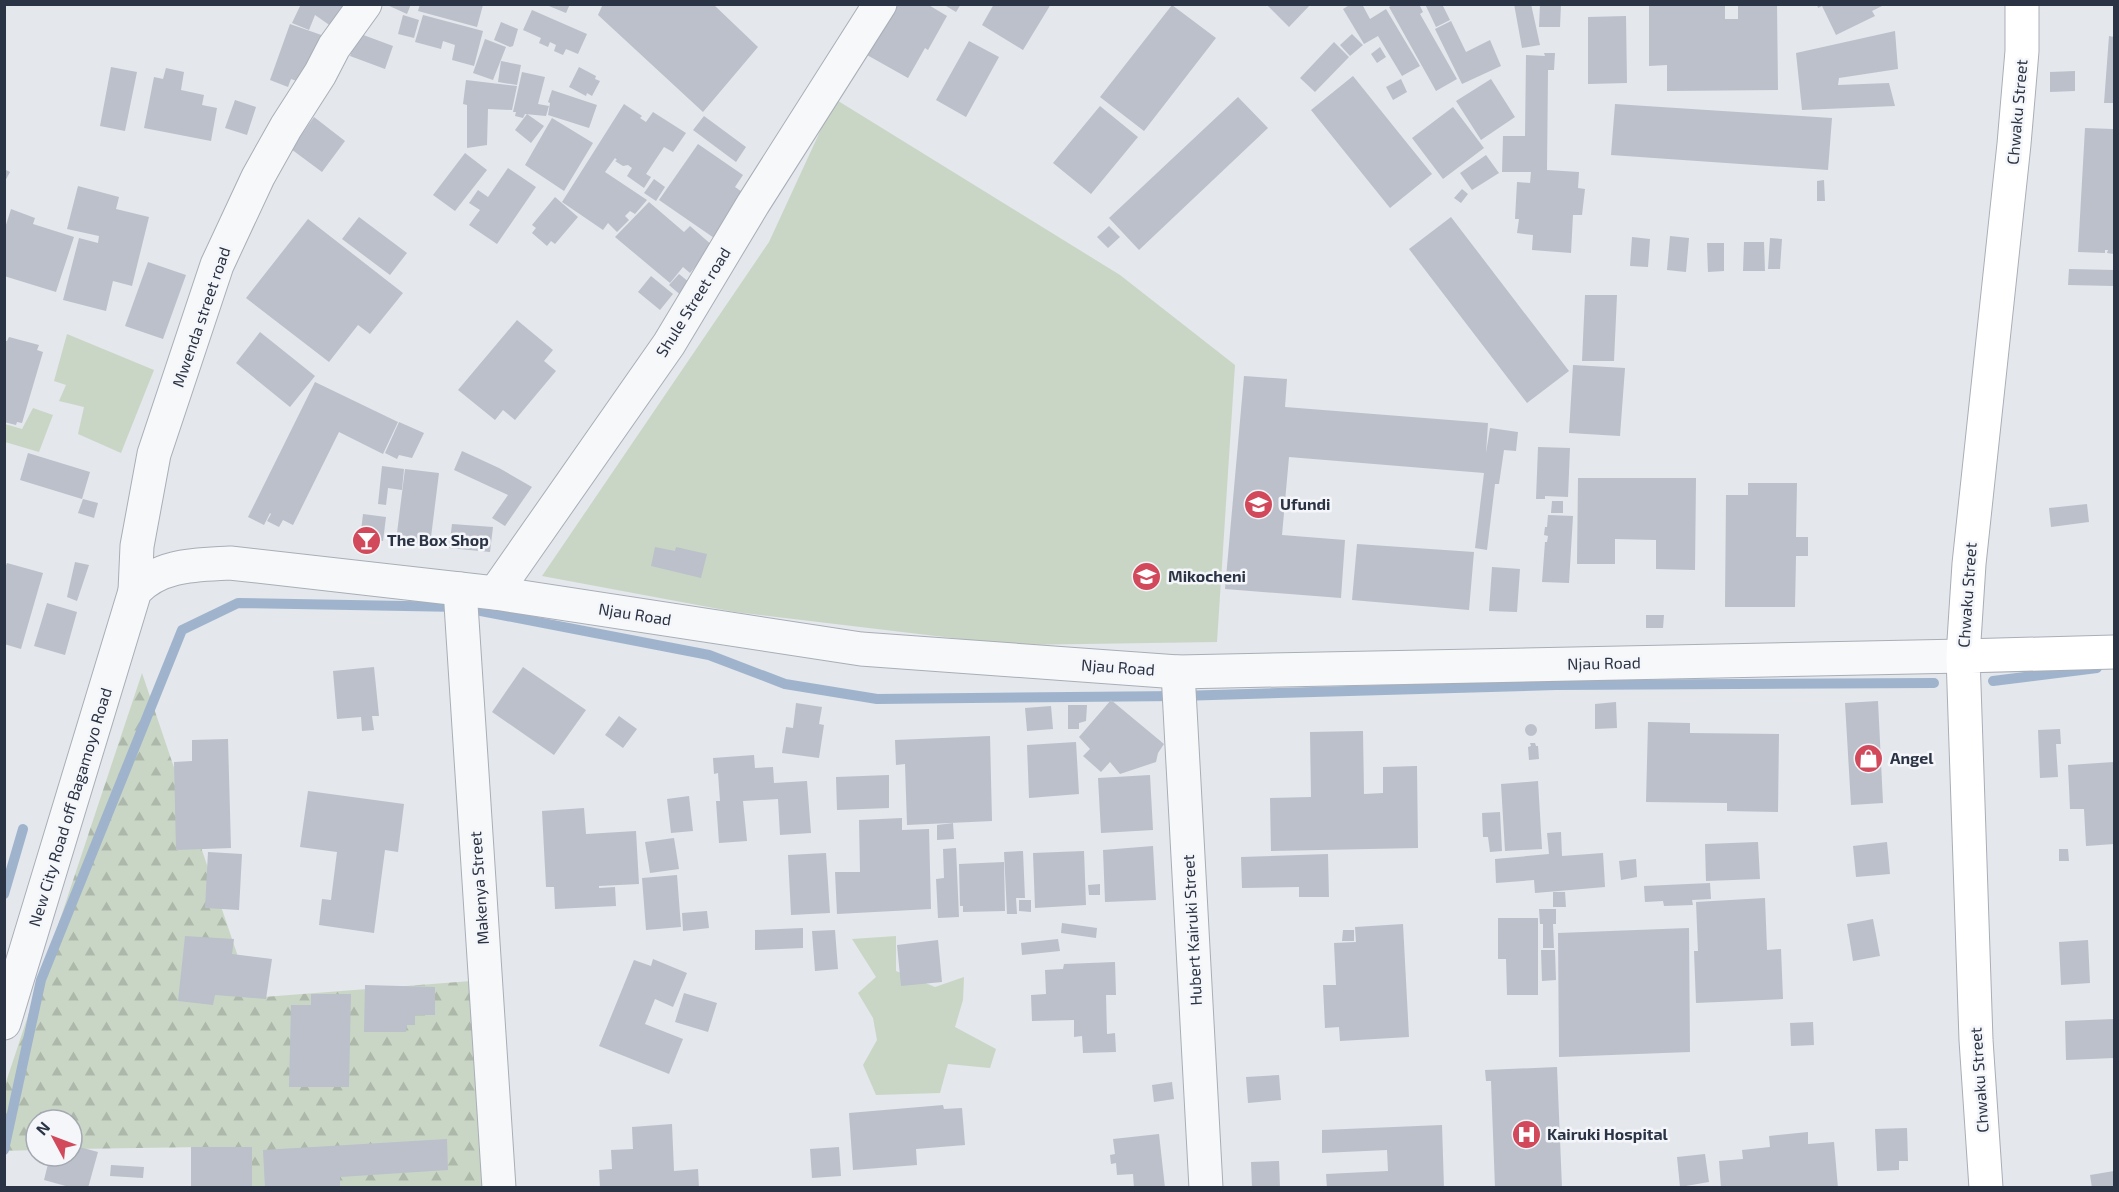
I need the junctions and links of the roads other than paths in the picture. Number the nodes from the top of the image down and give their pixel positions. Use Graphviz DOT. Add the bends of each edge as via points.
graph roads {
  1 [pos="365,4"];
  2 [pos="880,4"];
  3 [pos="2022,4"];
  4 [pos="460,589"];
  5 [pos="135,591"];
  6 [pos="495,593"];
  7 [pos="2115,652"];
  8 [pos="1963,656"];
  9 [pos="1178,672"];
  10 [pos="4,1023"];
  11 [pos="499,1188"];
  12 [pos="1206,1188"];
  13 [pos="1986,1188"];
  1 -- 5 [label="street, Mwenda street road" via="286,127 217,265 154,454 137,546"];
  2 -- 6 [label="street, Shule Street road" via="669,345"];
  3 -- 8 [label="main road, Chwaku Street" via="2014,144 1970,553"];
  4 -- 5 [label="street, Njau Road" via="230,563 168,570 143,582"];
  4 -- 6 [label="street, Njau Road"];
  4 -- 11 [label="street, Makenya Street"];
  5 -- 10 [label="street, New City Road off Bagamoyo Road"];
  6 -- 9 [label="street, Njau Road" via="861,649"];
  7 -- 8 [label="main road, Njau Road"];
  8 -- 9 [label="street, Njau Road"];
  8 -- 13 [label="main road, Chwaku Street" via="1976,1040"];
  9 -- 12 [label="street, Hubert Kairuki Street"];
}
